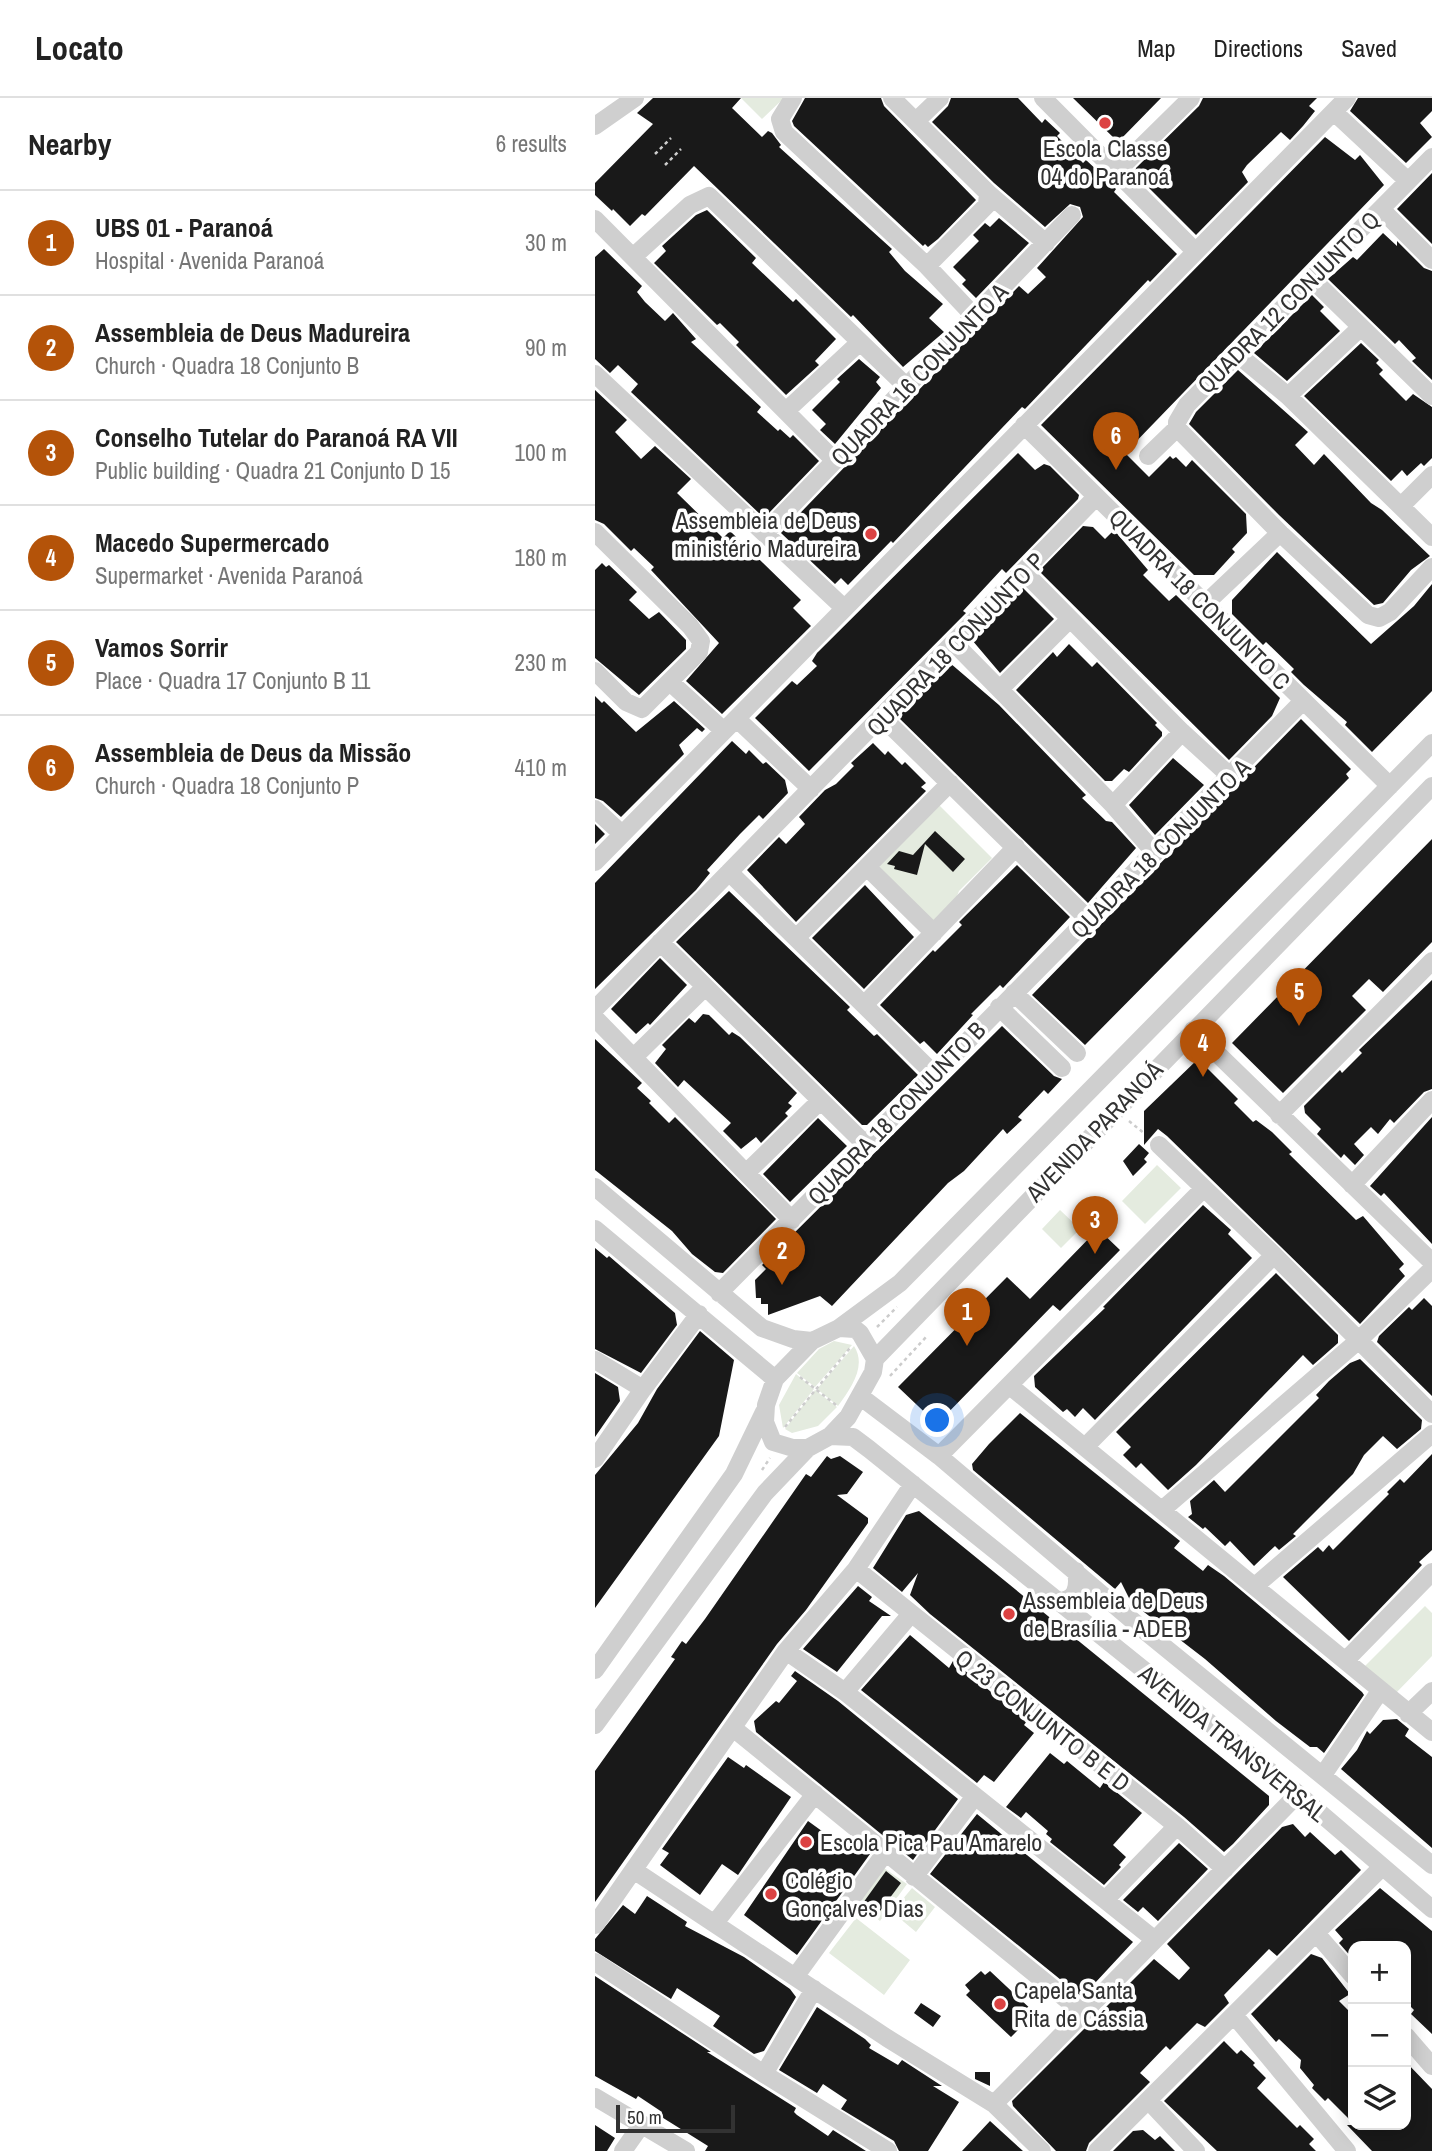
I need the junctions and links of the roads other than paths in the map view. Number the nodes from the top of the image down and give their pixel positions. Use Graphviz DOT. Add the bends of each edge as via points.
graph roads {
  1 [pos="635,98"];
  2 [pos="793,98"];
  3 [pos="892,98"];
  4 [pos="940,98"];
  5 [pos="1043,98"];
  6 [pos="1191,98"];
  7 [pos="1347,98"];
  8 [pos="1334,112"];
  9 [pos="916,121"];
  10 [pos="595,125"];
  11 [pos="1432,158"];
  12 [pos="1117,171"];
  13 [pos="1408,181"];
  14 [pos="988,193"];
  15 [pos="1381,209"];
  16 [pos="1072,215"];
  17 [pos="595,219"];
  18 [pos="1046,243"];
  19 [pos="1195,251"];
  20 [pos="633,257"];
  21 [pos="1432,260"];
  22 [pos="927,266"];
  23 [pos="1312,279"];
  24 [pos="975,317"];
  25 [pos="1361,327"];
  26 [pos="860,342"];
  27 [pos="1237,355"];
  28 [pos="596,376"];
  29 [pos="907,387"];
  30 [pos="1288,396"];
  31 [pos="1432,396"];
  32 [pos="787,411"];
  33 [pos="1024,425"];
  34 [pos="1177,428"];
  35 [pos="1148,456"];
  36 [pos="835,461"];
  37 [pos="1432,475"];
  38 [pos="1096,497"];
  39 [pos="1401,506"];
  40 [pos="595,531"];
  41 [pos="765,533"];
  42 [pos="1280,533"];
  43 [pos="1432,537"];
  44 [pos="1432,567"];
  45 [pos="1025,573"];
  46 [pos="1205,604"];
  47 [pos="844,608"];
  48 [pos="1069,620"];
  49 [pos="955,644"];
  50 [pos="595,671"];
  51 [pos="671,683"];
  52 [pos="1000,689"];
  53 [pos="1303,701"];
  54 [pos="883,718"];
  55 [pos="730,725"];
  56 [pos="1182,733"];
  57 [pos="1432,743"];
  58 [pos="1230,776"];
  59 [pos="950,783"];
  60 [pos="1390,786"];
  61 [pos="1432,786"];
  62 [pos="811,789"];
  63 [pos="1113,805"];
  64 [pos="595,809"];
  65 [pos="622,834"];
  66 [pos="1016,847"];
  67 [pos="1155,853"];
  68 [pos="595,862"];
  69 [pos="1316,862"];
  70 [pos="868,868"];
  71 [pos="729,872"];
  72 [pos="1335,887"];
  73 [pos="1274,902"];
  74 [pos="1089,920"];
  75 [pos="1297,922"];
  76 [pos="934,933"];
  77 [pos="797,937"];
  78 [pos="660,942"];
  79 [pos="1432,961"];
  80 [pos="704,988"];
  81 [pos="1014,993"];
  82 [pos="865,1004"];
  83 [pos="999,1007"];
  84 [pos="595,1009"];
  85 [pos="595,1018"];
  86 [pos="1193,1030"];
  87 [pos="1077,1053"];
  88 [pos="634,1057"];
  89 [pos="1062,1068"];
  90 [pos="934,1074"];
  91 [pos="1432,1100"];
  92 [pos="820,1101"];
  93 [pos="1279,1115"];
  94 [pos="865,1144"];
  95 [pos="1159,1145"];
  96 [pos="746,1173"];
  97 [pos="1352,1185"];
  98 [pos="595,1187"];
  99 [pos="1203,1189"];
  100 [pos="595,1195"];
  101 [pos="595,1202"];
  102 [pos="631,1218"];
  103 [pos="792,1220"];
  104 [pos="602,1234"];
  105 [pos="1274,1255"];
  106 [pos="1432,1262"];
  107 [pos="1432,1269"];
  108 [pos="720,1293"];
  109 [pos="699,1314"];
  110 [pos="839,1328"];
  111 [pos="1360,1339"];
  112 [pos="812,1341"];
  113 [pos="875,1359"];
  114 [pos="595,1360"];
  115 [pos="775,1379"];
  116 [pos="1010,1386"];
  117 [pos="643,1389"];
  118 [pos="861,1397"];
  119 [pos="766,1405"];
  120 [pos="1432,1414"];
  121 [pos="1432,1434"];
  122 [pos="830,1436"];
  123 [pos="1085,1447"];
  124 [pos="809,1448"];
  125 [pos="939,1456"];
  126 [pos="595,1459"];
  127 [pos="913,1484"];
  128 [pos="1163,1509"];
  129 [pos="856,1569"];
  130 [pos="1076,1572"];
  131 [pos="1432,1572"];
  132 [pos="1255,1587"];
  133 [pos="1056,1601"];
  134 [pos="1110,1601"];
  135 [pos="910,1615"];
  136 [pos="1090,1626"];
  137 [pos="786,1651"];
  138 [pos="1346,1660"];
  139 [pos="595,1670"];
  140 [pos="1432,1690"];
  141 [pos="1380,1691"];
  142 [pos="845,1692"];
  143 [pos="1408,1714"];
  144 [pos="595,1725"];
  145 [pos="733,1728"];
  146 [pos="1432,1732"];
  147 [pos="1323,1775"];
  148 [pos="815,1794"];
  149 [pos="1298,1794"];
  150 [pos="975,1796"];
  151 [pos="1177,1826"];
  152 [pos="884,1853"];
  153 [pos="1430,1865"];
  154 [pos="1382,1867"];
  155 [pos="1225,1868"];
  156 [pos="635,1871"];
  157 [pos="914,1877"];
  158 [pos="1432,1885"];
  159 [pos="1404,1887"];
  160 [pos="1106,1899"];
  161 [pos="1432,1909"];
  162 [pos="715,1923"];
  163 [pos="595,1925"];
  164 [pos="1316,1933"];
  165 [pos="1155,1940"];
  166 [pos="595,1962"];
  167 [pos="1348,1970"];
  168 [pos="795,1977"];
  169 [pos="814,1989"];
  170 [pos="1081,2012"];
  171 [pos="1234,2015"];
  172 [pos="1411,2042"];
  173 [pos="1432,2066"];
  174 [pos="764,2074"];
  175 [pos="595,2097"];
  176 [pos="1150,2102"];
  177 [pos="994,2104"];
  178 [pos="642,2124"];
  179 [pos="623,2151"];
  180 [pos="686,2151"];
  181 [pos="888,2151"];
  182 [pos="1042,2151"];
  183 [pos="1097,2151"];
  184 [pos="1196,2151"];
  185 [pos="1347,2151"];
  1 -- 10 [label="street"];
  2 -- 22 [label="street" via="779,123"];
  3 -- 9 [label="street"];
  4 -- 9 [label="street"];
  5 -- 12 [label="street"];
  6 -- 12 [label="street"];
  7 -- 8 [label="street"];
  8 -- 13 [label="street"];
  8 -- 19 [label="street"];
  9 -- 14 [label="street"];
  11 -- 13 [label="street, QUADRA 12 CONJUNTO Q"];
  12 -- 19 [label="street"];
  13 -- 15 [label="street, QUADRA 12 CONJUNTO Q"];
  14 -- 18 [label="street"];
  14 -- 22 [label="street" via="986,205"];
  15 -- 21 [label="street"];
  15 -- 23 [label="street, QUADRA 12 CONJUNTO Q"];
  16 -- 18 [label="street, QUADRA 16 CONJUNTO A"];
  17 -- 20 [label="street"];
  18 -- 24 [label="street, QUADRA 16 CONJUNTO A"];
  19 -- 33 [label="street"];
  20 -- 26 [label="street" via="690,205 709,196"];
  20 -- 32 [label="street"];
  22 -- 24 [label="street"];
  23 -- 25 [label="street"];
  23 -- 27 [label="street, QUADRA 12 CONJUNTO Q"];
  24 -- 29 [label="street, QUADRA 16 CONJUNTO A"];
  25 -- 30 [label="street"];
  25 -- 31 [label="street"];
  26 -- 29 [label="street"];
  26 -- 32 [label="street"];
  27 -- 30 [label="street"];
  27 -- 34 [label="street, QUADRA 12 CONJUNTO Q" via="1187,405"];
  28 -- 41 [label="street"];
  29 -- 36 [label="street, QUADRA 16 CONJUNTO A"];
  30 -- 39 [label="street"];
  32 -- 36 [label="street"];
  33 -- 38 [label="street, QUADRA 18 CONJUNTO C"];
  33 -- 47 [label="street"];
  34 -- 35 [label="street, QUADRA 12 CONJUNTO Q"];
  34 -- 42 [label="street"];
  36 -- 41 [label="street, QUADRA 16 CONJUNTO A"];
  37 -- 39 [label="street"];
  38 -- 45 [label="street, QUADRA 18 CONJUNTO P"];
  38 -- 46 [label="street, QUADRA 18 CONJUNTO C"];
  39 -- 43 [label="street"];
  40 -- 51 [label="street" via="701,641 699,652"];
  41 -- 47 [label="street"];
  42 -- 44 [label="street" via="1368,615 1379,618"];
  42 -- 46 [label="street"];
  45 -- 48 [label="street"];
  45 -- 49 [label="street, QUADRA 18 CONJUNTO P"];
  46 -- 53 [label="street, QUADRA 18 CONJUNTO C"];
  47 -- 55 [label="street"];
  48 -- 52 [label="street"];
  48 -- 56 [label="street"];
  49 -- 52 [label="street"];
  49 -- 54 [label="street, QUADRA 18 CONJUNTO P"];
  50 -- 51 [label="street" via="626,702 642,709"];
  51 -- 55 [label="street"];
  52 -- 63 [label="street"];
  53 -- 58 [label="street, QUADRA 18 CONJUNTO A"];
  53 -- 60 [label="street, QUADRA 18 CONJUNTO C"];
  54 -- 59 [label="street"];
  54 -- 62 [label="street, QUADRA 18 CONJUNTO P"];
  55 -- 62 [label="street"];
  55 -- 65 [label="street"];
  56 -- 58 [label="street"];
  56 -- 63 [label="street"];
  57 -- 60 [label="street"];
  58 -- 67 [label="street, QUADRA 18 CONJUNTO A"];
  59 -- 66 [label="street"];
  59 -- 70 [label="street"];
  60 -- 69 [label="street"];
  61 -- 72 [label="street, AVENIDA PARANOÁ"];
  62 -- 71 [label="street, QUADRA 18 CONJUNTO P"];
  63 -- 67 [label="street"];
  64 -- 65 [label="street"];
  65 -- 68 [label="street"];
  66 -- 74 [label="street"];
  66 -- 76 [label="street"];
  67 -- 74 [label="street, QUADRA 18 CONJUNTO A"];
  69 -- 72 [label="street" via="1314,882 1323,888"];
  69 -- 73 [label="street"];
  70 -- 76 [label="street"];
  70 -- 77 [label="street"];
  71 -- 77 [label="street"];
  71 -- 78 [label="street, QUADRA 18 CONJUNTO P"];
  72 -- 75 [label="street, AVENIDA PARANOÁ"];
  73 -- 75 [label="street" via="1293,898 1300,913"];
  73 -- 110 [label="street" via="900,1283"];
  74 -- 81 [label="street, QUADRA 18 CONJUNTO A"];
  75 -- 86 [label="street, AVENIDA PARANOÁ"];
  76 -- 82 [label="street"];
  77 -- 82 [label="street"];
  78 -- 80 [label="street"];
  78 -- 84 [label="street, QUADRA 18 CONJUNTO P"];
  79 -- 93 [label="street"];
  80 -- 88 [label="street"];
  80 -- 92 [label="street"];
  81 -- 83 [label="street, QUADRA 18 CONJUNTO B"];
  81 -- 87 [label="street"];
  82 -- 90 [label="street"];
  83 -- 89 [label="street"];
  83 -- 90 [label="street, QUADRA 18 CONJUNTO B"];
  85 -- 88 [label="street"];
  86 -- 93 [label="street"];
  86 -- 113 [label="street, AVENIDA PARANOÁ"];
  88 -- 96 [label="street"];
  90 -- 94 [label="street, QUADRA 18 CONJUNTO B"];
  91 -- 97 [label="street"];
  92 -- 94 [label="street"];
  92 -- 96 [label="street"];
  93 -- 97 [label="street"];
  94 -- 103 [label="street, QUADRA 18 CONJUNTO B"];
  95 -- 99 [label="street"];
  96 -- 103 [label="street"];
  97 -- 106 [label="street"];
  98 -- 102 [label="street"];
  99 -- 105 [label="street"];
  99 -- 116 [label="street"];
  100 -- 101 [label="street"];
  102 -- 104 [label="street" via="617,1211 604,1219"];
  102 -- 108 [label="street"];
  103 -- 108 [label="street, QUADRA 18 CONJUNTO B"];
  104 -- 109 [label="street"];
  105 -- 111 [label="street"];
  105 -- 123 [label="street"];
  107 -- 111 [label="street"];
  108 -- 112 [label="street" via="762,1328"];
  109 -- 115 [label="street"];
  109 -- 117 [label="street"];
  110 -- 112 [label="street"];
  110 -- 113 [label="street" via="860,1333"];
  111 -- 120 [label="street"];
  111 -- 128 [label="street"];
  112 -- 115 [label="street"];
  113 -- 118 [label="street"];
  114 -- 117 [label="street"];
  115 -- 119 [label="street"];
  116 -- 123 [label="street"];
  116 -- 125 [label="street"];
  117 -- 126 [label="street"];
  118 -- 122 [label="street"];
  118 -- 125 [label="street, AVENIDA TRANSVERSAL"];
  119 -- 124 [label="street" via="765,1422 773,1442"];
  119 -- 139 [label="street" via="734,1474"];
  121 -- 132 [label="street"];
  122 -- 124 [label="street"];
  122 -- 127 [label="street, AVENIDA TRANSVERSAL" via="853,1437"];
  123 -- 128 [label="street"];
  124 -- 144 [label="street" via="765,1493"];
  125 -- 130 [label="street, AVENIDA TRANSVERSAL"];
  127 -- 129 [label="street"];
  127 -- 133 [label="street, AVENIDA TRANSVERSAL"];
  128 -- 132 [label="street"];
  129 -- 135 [label="street, Q 23 CONJUNTO B E D"];
  129 -- 137 [label="street"];
  130 -- 133 [label="street" via="1079,1587 1073,1596"];
  130 -- 134 [label="street, AVENIDA TRANSVERSAL"];
  131 -- 138 [label="street"];
  132 -- 138 [label="street"];
  133 -- 136 [label="street, AVENIDA TRANSVERSAL"];
  134 -- 136 [label="street" via="1090,1611"];
  134 -- 147 [label="street, AVENIDA TRANSVERSAL"];
  135 -- 142 [label="street"];
  135 -- 151 [label="street, Q 23 CONJUNTO B E D"];
  136 -- 149 [label="street, AVENIDA TRANSVERSAL"];
  137 -- 142 [label="street"];
  137 -- 145 [label="street"];
  138 -- 141 [label="street"];
  140 -- 143 [label="street"];
  141 -- 143 [label="street"];
  141 -- 147 [label="street"];
  142 -- 150 [label="street"];
  143 -- 146 [label="street"];
  145 -- 148 [label="street"];
  145 -- 156 [label="street"];
  147 -- 153 [label="street, AVENIDA TRANSVERSAL"];
  148 -- 152 [label="street"];
  148 -- 162 [label="street"];
  149 -- 154 [label="street, AVENIDA TRANSVERSAL"];
  149 -- 155 [label="street"];
  150 -- 157 [label="street"];
  150 -- 160 [label="street"];
  151 -- 155 [label="street, Q 23 CONJUNTO B E D"];
  151 -- 160 [label="street"];
  152 -- 157 [label="street"];
  152 -- 168 [label="street"];
  154 -- 159 [label="street, AVENIDA TRANSVERSAL"];
  154 -- 164 [label="street"];
  155 -- 165 [label="street"];
  156 -- 162 [label="street"];
  156 -- 163 [label="street"];
  157 -- 170 [label="street"];
  158 -- 159 [label="street" via="1425,1892"];
  159 -- 161 [label="street, AVENIDA TRANSVERSAL"];
  160 -- 165 [label="street"];
  162 -- 168 [label="street"];
  164 -- 167 [label="street"];
  164 -- 171 [label="street"];
  165 -- 170 [label="street"];
  166 -- 174 [label="street"];
  168 -- 169 [label="street"];
  169 -- 174 [label="street"];
  169 -- 177 [label="street"];
  170 -- 177 [label="street"];
  171 -- 176 [label="street"];
  171 -- 185 [label="street"];
  172 -- 173 [label="street"];
  174 -- 181 [label="street"];
  175 -- 178 [label="street"];
  176 -- 183 [label="street"];
  176 -- 184 [label="street"];
  177 -- 182 [label="street"];
  178 -- 179 [label="street"];
  178 -- 180 [label="street"];
}
